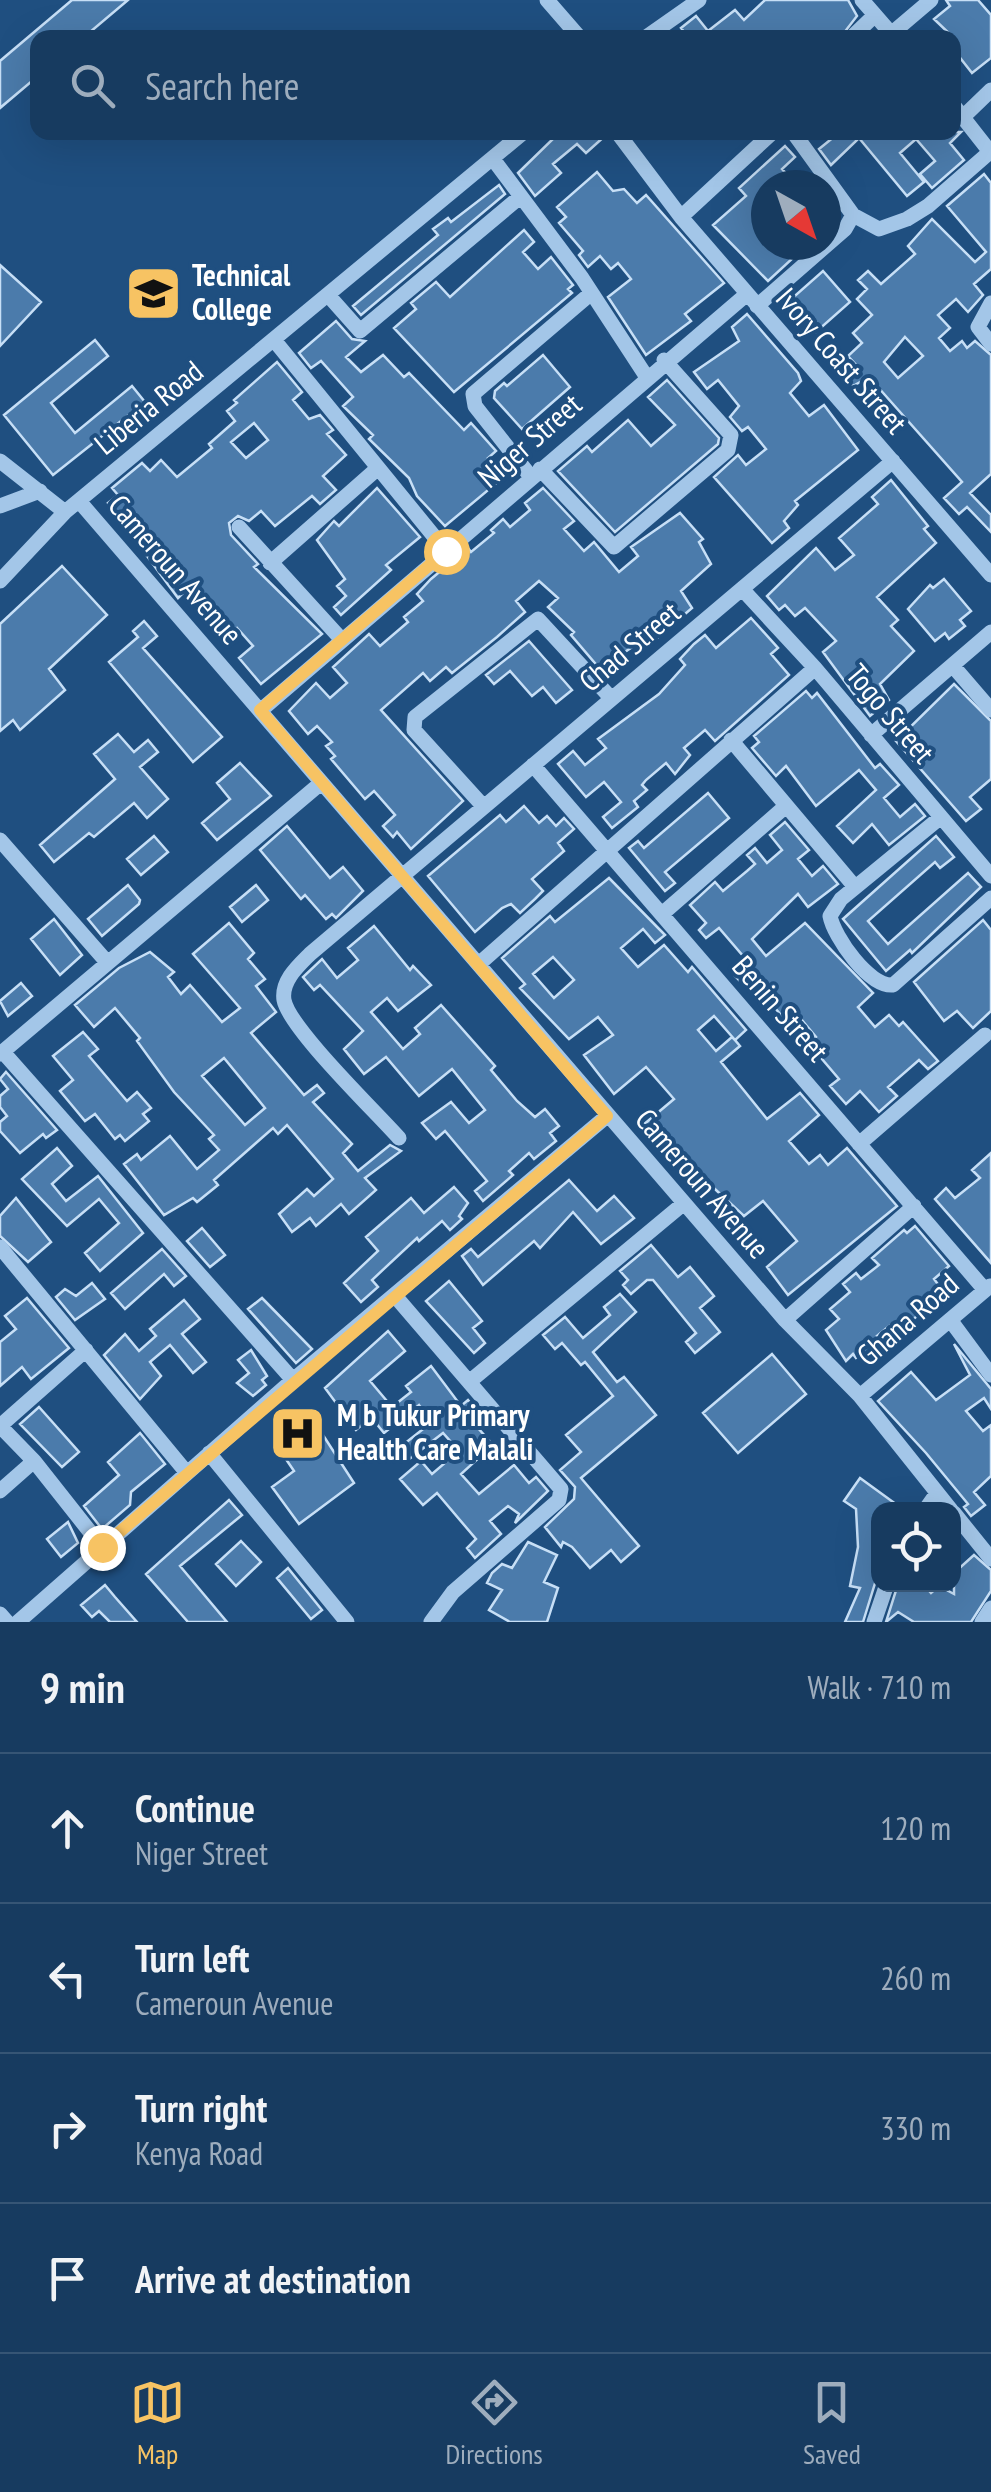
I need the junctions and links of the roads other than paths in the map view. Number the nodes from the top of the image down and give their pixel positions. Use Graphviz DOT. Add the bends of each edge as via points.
graph roads {
  1 [pos="547,0"];
  2 [pos="699,0"];
  3 [pos="862,0"];
  4 [pos="931,0"];
  5 [pos="876,16"];
  6 [pos="573,30"];
  7 [pos="656,30"];
  8 [pos="860,30"];
  9 [pos="888,30"];
  10 [pos="899,30"];
  11 [pos="991,90"];
  12 [pos="961,109"];
  13 [pos="961,115"];
  14 [pos="515,140"];
  15 [pos="623,140"];
  16 [pos="764,140"];
  17 [pos="799,140"];
  18 [pos="990,152"];
  19 [pos="494,160"];
  20 [pos="520,197"];
  21 [pos="852,215"];
  22 [pos="680,217"];
  23 [pos="589,294"];
  24 [pos="328,295"];
  25 [pos="752,300"];
  26 [pos="991,304"];
  27 [pos="274,340"];
  28 [pos="991,344"];
  29 [pos="664,360"];
  30 [pos="646,376"];
  31 [pos="0,461"];
  32 [pos="892,461"];
  33 [pos="378,468"];
  34 [pos="536,473"];
  35 [pos="40,491"];
  36 [pos="79,501"];
  37 [pos="0,506"];
  38 [pos="66,512"];
  39 [pos="240,528"];
  40 [pos="446,551"];
  41 [pos="270,563"];
  42 [pos="991,576"];
  43 [pos="0,581"];
  44 [pos="743,590"];
  45 [pos="991,632"];
  46 [pos="342,640"];
  47 [pos="953,666"];
  48 [pos="815,668"];
  49 [pos="611,698"];
  50 [pos="260,710"];
  51 [pos="991,710"];
  52 [pos="871,735"];
  53 [pos="731,740"];
  54 [pos="533,765"];
  55 [pos="322,783"];
  56 [pos="786,806"];
  57 [pos="484,808"];
  58 [pos="941,817"];
  59 [pos="0,840"];
  60 [pos="608,851"];
  61 [pos="403,876"];
  62 [pos="991,876"];
  63 [pos="855,887"];
  64 [pos="991,898"];
  65 [pos="662,914"];
  66 [pos="106,960"];
  67 [pos="480,963"];
  68 [pos="985,1035"];
  69 [pos="2,1053"];
  70 [pos="607,1116"];
  71 [pos="399,1138"];
  72 [pos="859,1144"];
  73 [pos="683,1204"];
  74 [pos="914,1206"];
  75 [pos="0,1247"];
  76 [pos="988,1287"];
  77 [pos="396,1297"];
  78 [pos="784,1320"];
  79 [pos="951,1322"];
  80 [pos="86,1350"];
  81 [pos="991,1375"];
  82 [pos="293,1380"];
  83 [pos="469,1382"];
  84 [pos="860,1396"];
  85 [pos="209,1452"];
  86 [pos="34,1461"];
  87 [pos="187,1473"];
  88 [pos="0,1492"];
  89 [pos="937,1493"];
  90 [pos="931,1502"];
  91 [pos="944,1502"];
  92 [pos="961,1522"];
  93 [pos="102,1547"];
  94 [pos="991,1559"];
  95 [pos="884,1592"];
  96 [pos="991,1608"];
  97 [pos="0,1614"];
  98 [pos="341,1620"];
  99 [pos="7,1622"];
  100 [pos="18,1622"];
  101 [pos="431,1622"];
  102 [pos="874,1622"];
  103 [pos="982,1622"];
  1 -- 6 [label="street"];
  2 -- 7 [label="street"];
  3 -- 5 [label="street"];
  4 -- 10 [label="street"];
  5 -- 8 [label="street"];
  5 -- 9 [label="street"];
  11 -- 12 [label="street"];
  13 -- 18 [label="street"];
  14 -- 19 [label="street, Liberia Road"];
  15 -- 22 [label="street, Ivory Coast Street"];
  16 -- 22 [label="street"];
  17 -- 21 [label="street"];
  18 -- 21 [label="street" via="907,220 879,229"];
  19 -- 20 [label="street"];
  19 -- 24 [label="street, Liberia Road"];
  20 -- 23 [label="street"];
  20 -- 24 [label="street" via="360,331"];
  21 -- 25 [label="street, Niger Street" via="846,229"];
  22 -- 25 [label="street, Ivory Coast Street"];
  23 -- 30 [label="street"];
  23 -- 34 [label="street" via="472,394 475,406"];
  24 -- 27 [label="street, Liberia Road"];
  25 -- 29 [label="street, Niger Street"];
  25 -- 32 [label="street, Ivory Coast Street"];
  26 -- 28 [label="street" via="978,327"];
  27 -- 33 [label="street"];
  27 -- 36 [label="street, Liberia Road"];
  29 -- 30 [label="street, Niger Street"];
  29 -- 34 [label="street" via="731,435 728,450 614,547"];
  30 -- 34 [label="street, Niger Street"];
  31 -- 35 [label="street"];
  32 -- 42 [label="street, Ivory Coast Street"];
  32 -- 44 [label="street, Chad Street"];
  33 -- 40 [label="street"];
  33 -- 41 [label="street"];
  34 -- 40 [label="street, Niger Street"];
  35 -- 37 [label="street"];
  35 -- 38 [label="street"];
  36 -- 38 [label="street, Liberia Road"];
  36 -- 50 [label="street, Cameroun Avenue"];
  38 -- 43 [label="street, Liberia Road"];
  39 -- 41 [label="street"];
  40 -- 46 [label="street, Niger Street"];
  41 -- 46 [label="street"];
  44 -- 48 [label="street, Togo Street"];
  44 -- 49 [label="street, Chad Street"];
  45 -- 47 [label="street"];
  46 -- 50 [label="street, Niger Street"];
  47 -- 51 [label="street"];
  47 -- 52 [label="street"];
  48 -- 52 [label="street, Togo Street"];
  48 -- 53 [label="street"];
  49 -- 54 [label="street, Chad Street"];
  49 -- 57 [label="street" via="538,619 415,717 414,730"];
  50 -- 55 [label="street, Cameroun Avenue"];
  52 -- 58 [label="street, Togo Street"];
  53 -- 56 [label="street"];
  53 -- 60 [label="street"];
  54 -- 57 [label="street, Chad Street"];
  54 -- 60 [label="street, Benin Street"];
  55 -- 61 [label="street, Cameroun Avenue"];
  55 -- 66 [label="street"];
  56 -- 63 [label="street"];
  56 -- 65 [label="street"];
  57 -- 61 [label="street, Chad Street"];
  58 -- 62 [label="street, Togo Street"];
  58 -- 63 [label="street"];
  59 -- 66 [label="street"];
  60 -- 65 [label="street, Benin Street"];
  60 -- 67 [label="street"];
  61 -- 67 [label="street, Cameroun Avenue"];
  61 -- 71 [label="street, Chad Street" via="310,954 288,978 284,999 296,1022"];
  63 -- 64 [label="street" via="830,916 832,928 884,986"];
  65 -- 72 [label="street, Benin Street"];
  66 -- 69 [label="street"];
  67 -- 70 [label="street, Cameroun Avenue"];
  68 -- 72 [label="street"];
  69 -- 82 [label="street"];
  70 -- 73 [label="street, Cameroun Avenue"];
  70 -- 77 [label="street"];
  72 -- 74 [label="street, Benin Street"];
  73 -- 78 [label="street, Cameroun Avenue"];
  73 -- 83 [label="street"];
  74 -- 76 [label="street, Benin Street"];
  74 -- 78 [label="street"];
  75 -- 80 [label="street"];
  76 -- 79 [label="street, Ghana Road"];
  77 -- 82 [label="street"];
  77 -- 83 [label="street"];
  78 -- 84 [label="street, Cameroun Avenue"];
  79 -- 81 [label="street"];
  79 -- 84 [label="street, Ghana Road"];
  80 -- 86 [label="street" via="0,1426"];
  80 -- 87 [label="street"];
  82 -- 85 [label="street"];
  83 -- 101 [label="street" via="562,1494 453,1592"];
  84 -- 89 [label="street, Cameroun Avenue"];
  85 -- 87 [label="street"];
  85 -- 98 [label="street"];
  86 -- 88 [label="street"];
  86 -- 93 [label="street"];
  87 -- 93 [label="street"];
  89 -- 90 [label="street"];
  89 -- 91 [label="street, Cameroun Avenue"];
  92 -- 94 [label="street, Cameroun Avenue"];
  93 -- 100 [label="street"];
  95 -- 102 [label="street"];
  96 -- 103 [label="street"];
  97 -- 99 [label="street"];
}
